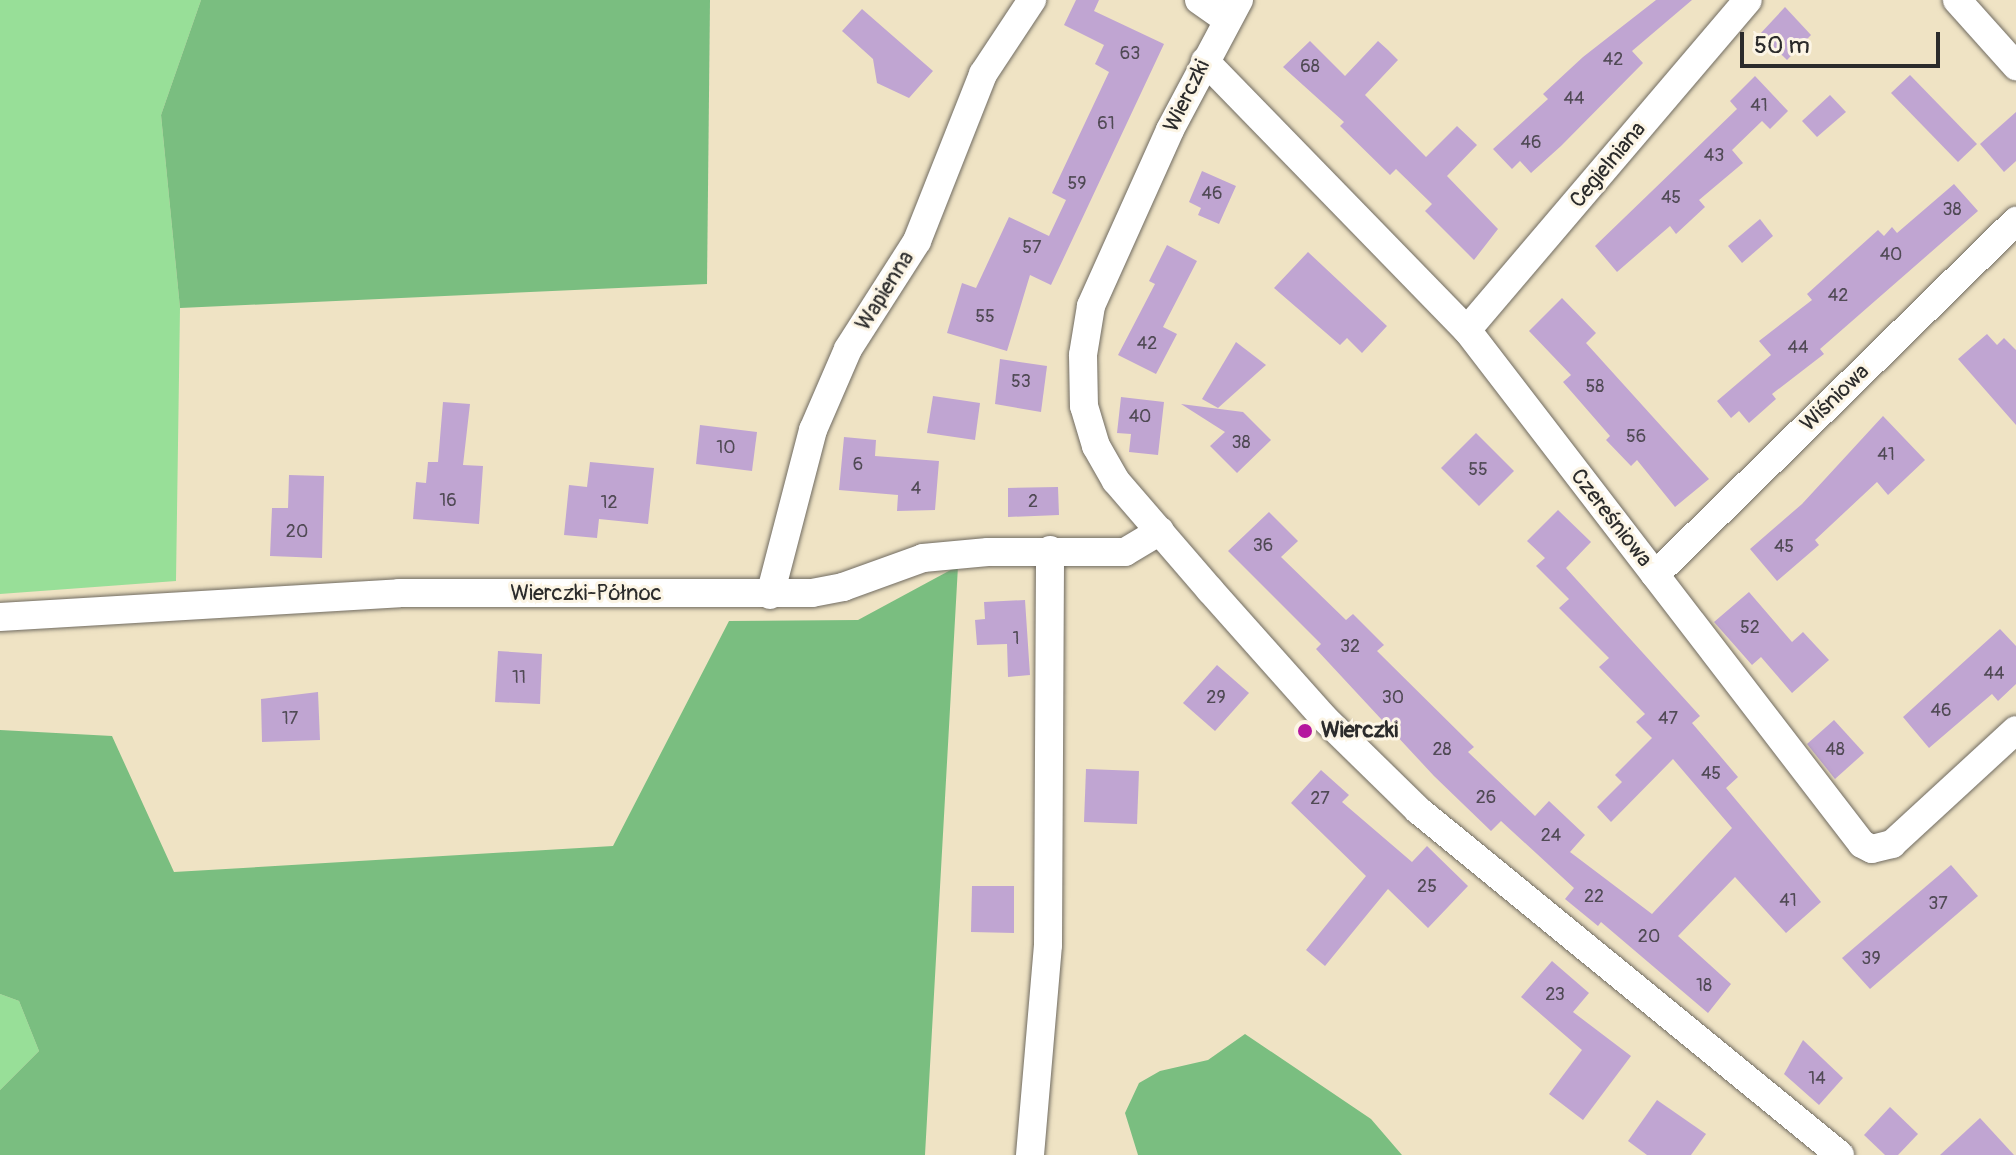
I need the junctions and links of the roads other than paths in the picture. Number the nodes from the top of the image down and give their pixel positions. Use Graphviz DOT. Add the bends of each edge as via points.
graph roads {
  1 [pos="1032,0"];
  2 [pos="1199,0"];
  3 [pos="1748,0"];
  4 [pos="1957,0"];
  5 [pos="1232,10"];
  6 [pos="1205,61"];
  7 [pos="2016,66"];
  8 [pos="2016,221"];
  9 [pos="1467,330"];
  10 [pos="1160,531"];
  11 [pos="1050,550"];
  12 [pos="1655,575"];
  13 [pos="770,595"];
  14 [pos="0,617"];
  15 [pos="2016,730"];
  16 [pos="1030,1155"];
  17 [pos="1840,1155"];
  1 -- 13 [label="street, Wapienna" via="983,74 917,241 848,349 813,430"];
  2 -- 5 [label="street"];
  3 -- 9 [label="street, Cegielniana"];
  4 -- 7 [label="street"];
  5 -- 6 [label="street, Wierczki"];
  6 -- 9 [label="street, Czereśniowa"];
  6 -- 10 [label="street, Wierczki" via="1091,306 1083,355 1084,406 1096,446 1116,481"];
  8 -- 12 [label="street, Wiśniowa"];
  9 -- 12 [label="street, Czereśniowa"];
  10 -- 11 [label="street, Wierczki-Północ" via="1125,552"];
  10 -- 17 [label="street, Wierczki" via="1323,717 1418,810"];
  11 -- 13 [label="street, Wierczki-Północ" via="948,554 843,587"];
  11 -- 16 [label="street" via="1048,945"];
  12 -- 15 [label="street, Czereśniowa" via="1838,818 1872,849 1892,844"];
  13 -- 14 [label="street, Wierczki-Północ" via="399,593"];
}
